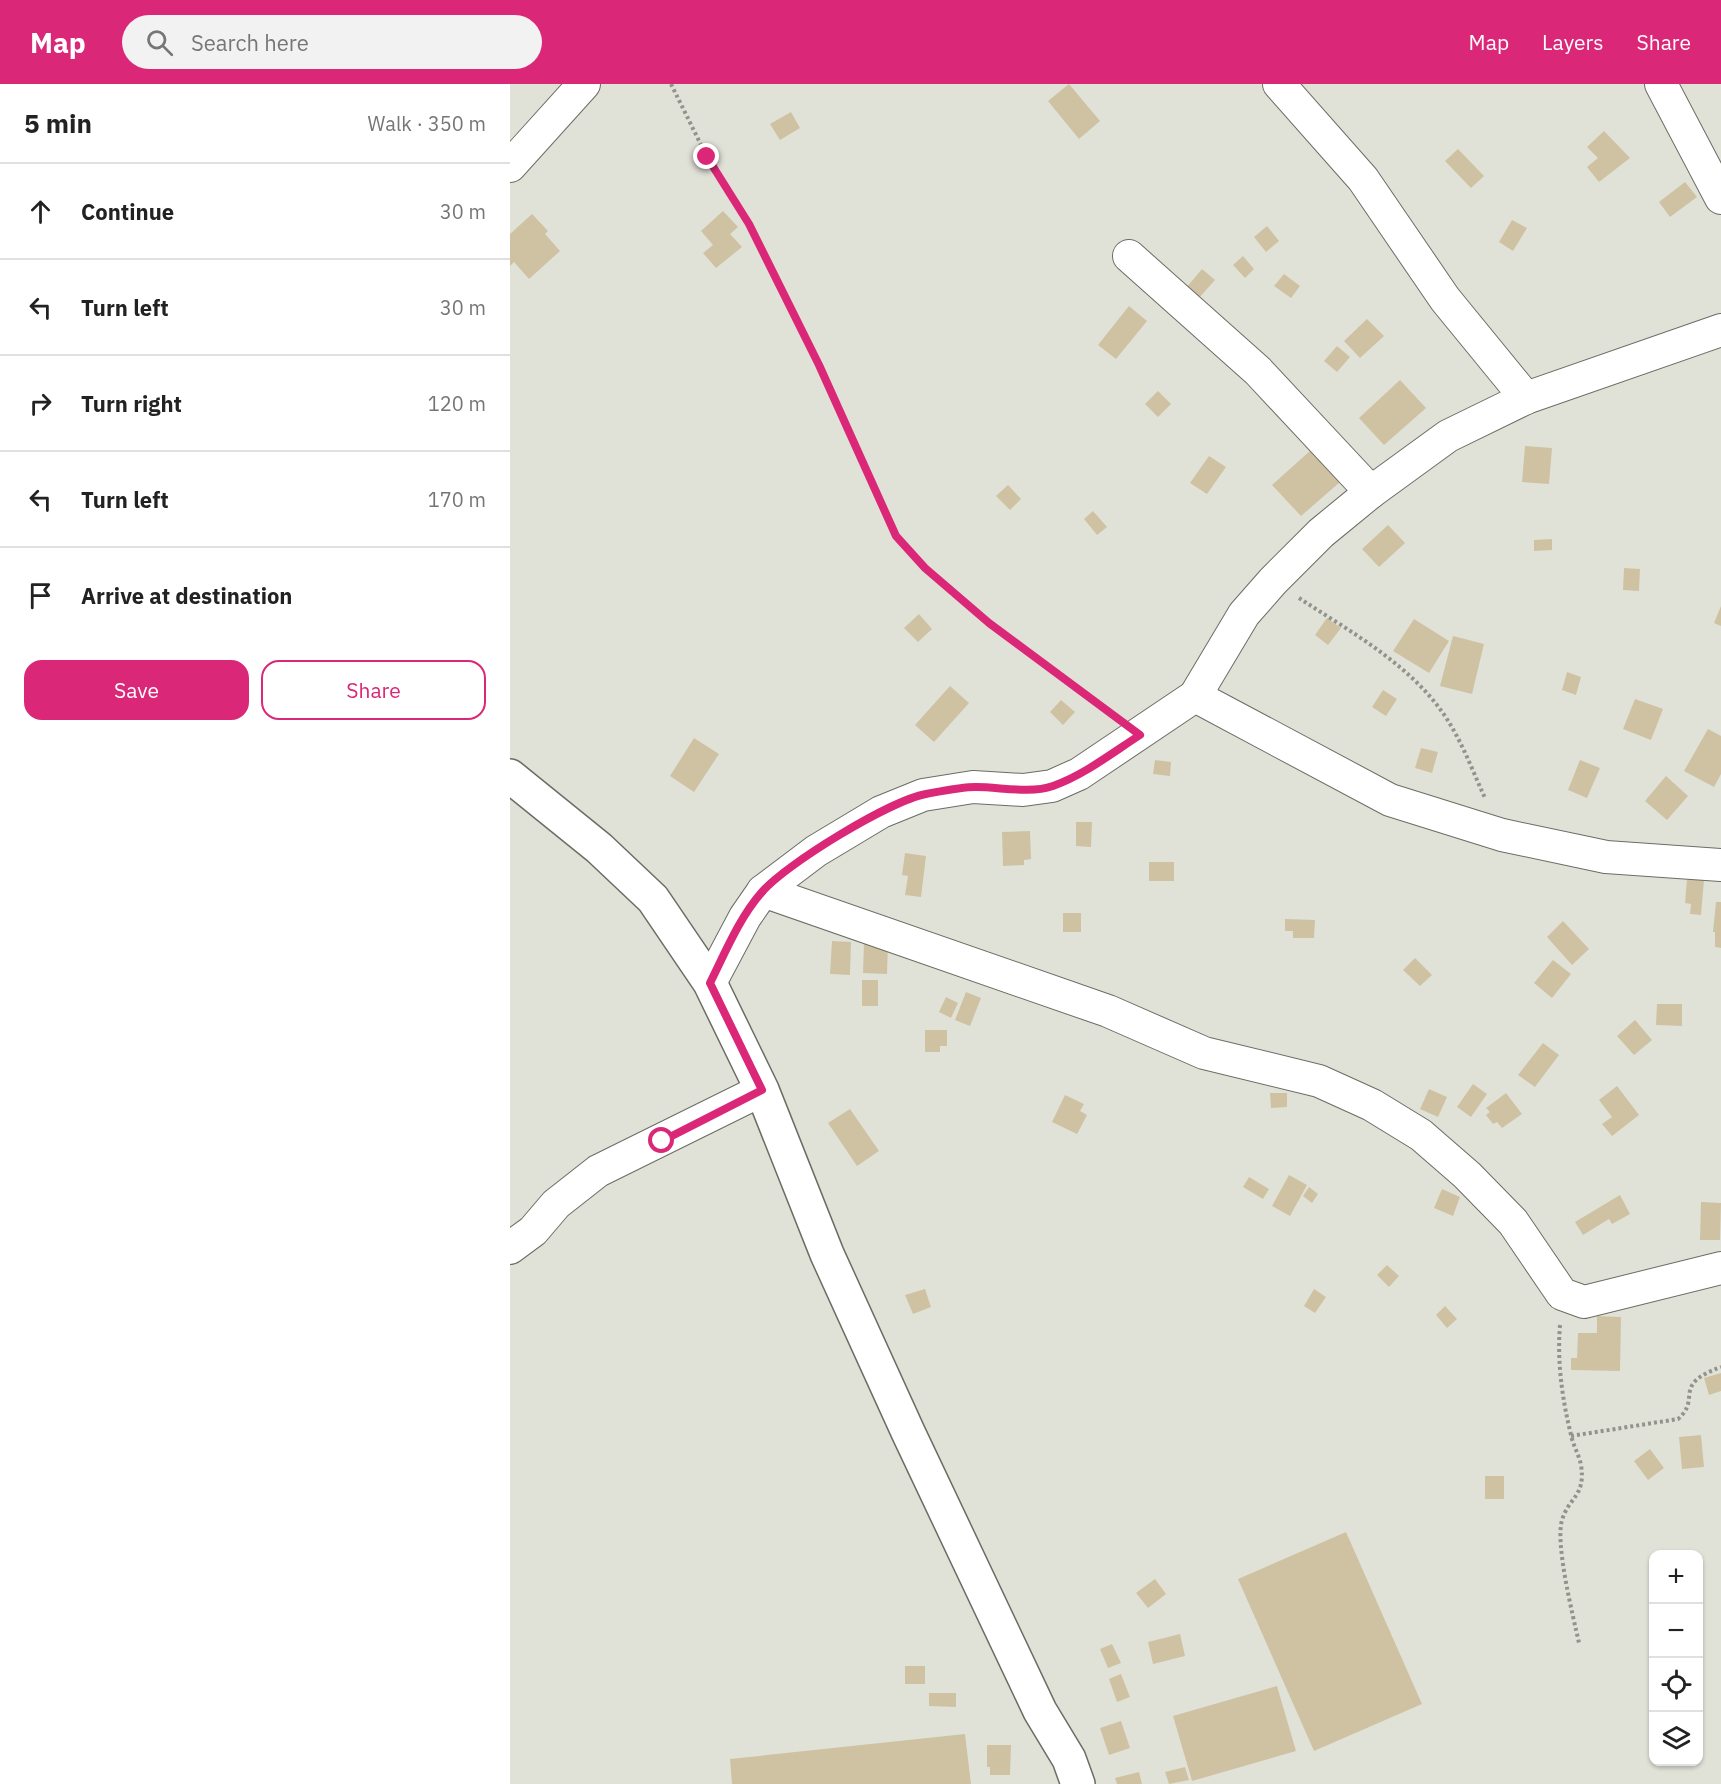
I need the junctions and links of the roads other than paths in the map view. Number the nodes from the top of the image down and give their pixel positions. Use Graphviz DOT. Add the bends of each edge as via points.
graph roads {
  1 [pos="584,84"];
  2 [pos="1279,84"];
  3 [pos="1661,84"];
  4 [pos="510,166"];
  5 [pos="1721,198"];
  6 [pos="1129,256"];
  7 [pos="1721,330"];
  8 [pos="1526,398"];
  9 [pos="1371,492"];
  10 [pos="1195,696"];
  11 [pos="510,776"];
  12 [pos="1721,865"];
  13 [pos="763,891"];
  14 [pos="710,983"];
  15 [pos="762,1090"];
  16 [pos="510,1248"];
  17 [pos="1721,1268"];
  18 [pos="1078,1784"];
  1 -- 4 [label="street"];
  2 -- 8 [label="street" via="1363,179 1445,299"];
  3 -- 5 [label="street"];
  6 -- 9 [label="street" via="1258,371"];
  7 -- 8 [label="street"];
  8 -- 9 [label="street" via="1448,436"];
  9 -- 10 [label="street" via="1321,533 1244,614"];
  10 -- 12 [label="street" via="1390,800 1502,835 1606,856"];
  10 -- 13 [label="street" via="1079,774 1052,786 953,790 923,795 880,812 816,851"];
  11 -- 14 [label="street" via="599,848 653,899"];
  13 -- 14 [label="street"];
  13 -- 17 [label="street" via="1108,1011 1204,1053 1319,1081 1372,1105 1421,1136 1467,1175 1513,1222 1562,1294 1584,1302"];
  14 -- 15 [label="street"];
  15 -- 16 [label="street" via="598,1171"];
  15 -- 18 [label="street" via="827,1254 908,1432"];
}
